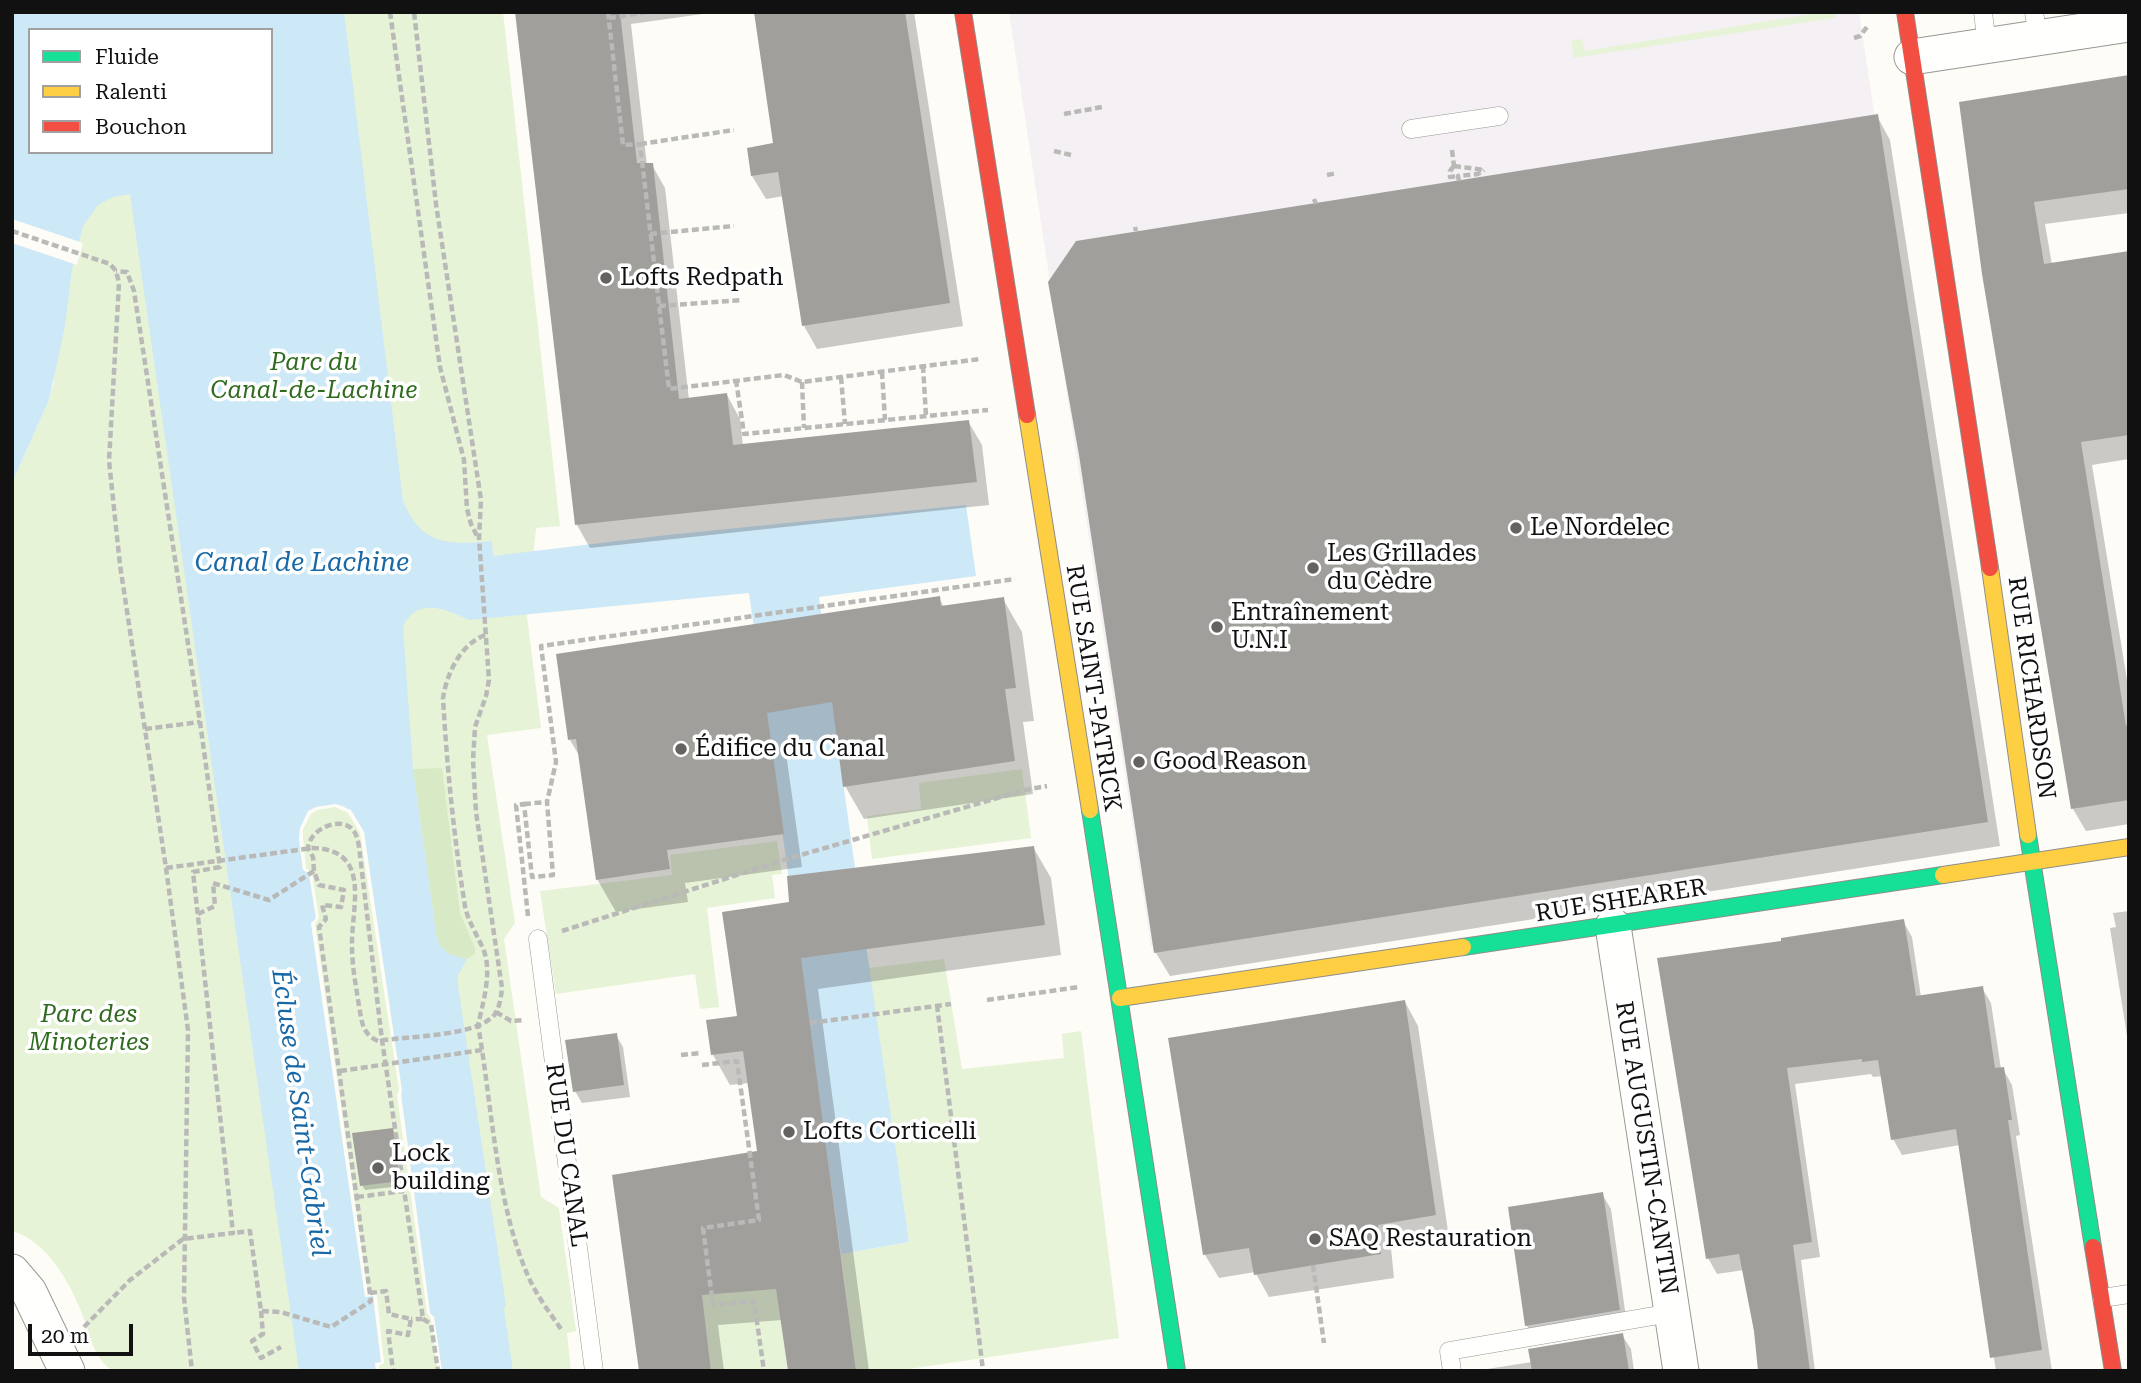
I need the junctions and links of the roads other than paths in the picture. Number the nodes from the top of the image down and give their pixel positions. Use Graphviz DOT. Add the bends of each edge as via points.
graph roads {
  1 [pos="963,12"];
  2 [pos="1905,12"];
  3 [pos="2129,24"];
  4 [pos="2036,25"];
  5 [pos="1985,29"];
  6 [pos="1912,57"];
  7 [pos="1499,116"];
  8 [pos="1411,129"];
  9 [pos="2129,847"];
  10 [pos="2033,861"];
  11 [pos="1613,926"];
  12 [pos="538,939"];
  13 [pos="1120,999"];
  14 [pos="12,1272"];
  15 [pos="2129,1294"];
  16 [pos="2102,1298"];
  17 [pos="1671,1313"];
  18 [pos="67,1371"];
  19 [pos="594,1371"];
  20 [pos="1176,1371"];
  21 [pos="1452,1371"];
  22 [pos="1681,1371"];
  23 [pos="2113,1371"];
  1 -- 13 [label="street, RUE SAINT-PATRICK"];
  2 -- 6 [label="street, RUE RICHARDSON"];
  3 -- 4 [label="street"];
  4 -- 5 [label="street"];
  5 -- 6 [label="street"];
  6 -- 10 [label="street, RUE RICHARDSON"];
  7 -- 8 [label="lane"];
  9 -- 10 [label="street, RUE SHEARER"];
  10 -- 11 [label="street, RUE SHEARER"];
  10 -- 16 [label="street, RUE RICHARDSON"];
  11 -- 13 [label="street, RUE SHEARER"];
  11 -- 17 [label="street, RUE AUGUSTIN-CANTIN"];
  12 -- 19 [label="lane, RUE DU CANAL"];
  13 -- 20 [label="street, RUE SAINT-PATRICK"];
  14 -- 18 [label="street" via="29,1292"];
  15 -- 16 [label="lane"];
  16 -- 23 [label="street, RUE RICHARDSON"];
  17 -- 21 [label="lane" via="1449,1351"];
  17 -- 22 [label="street, RUE AUGUSTIN-CANTIN"];
}
